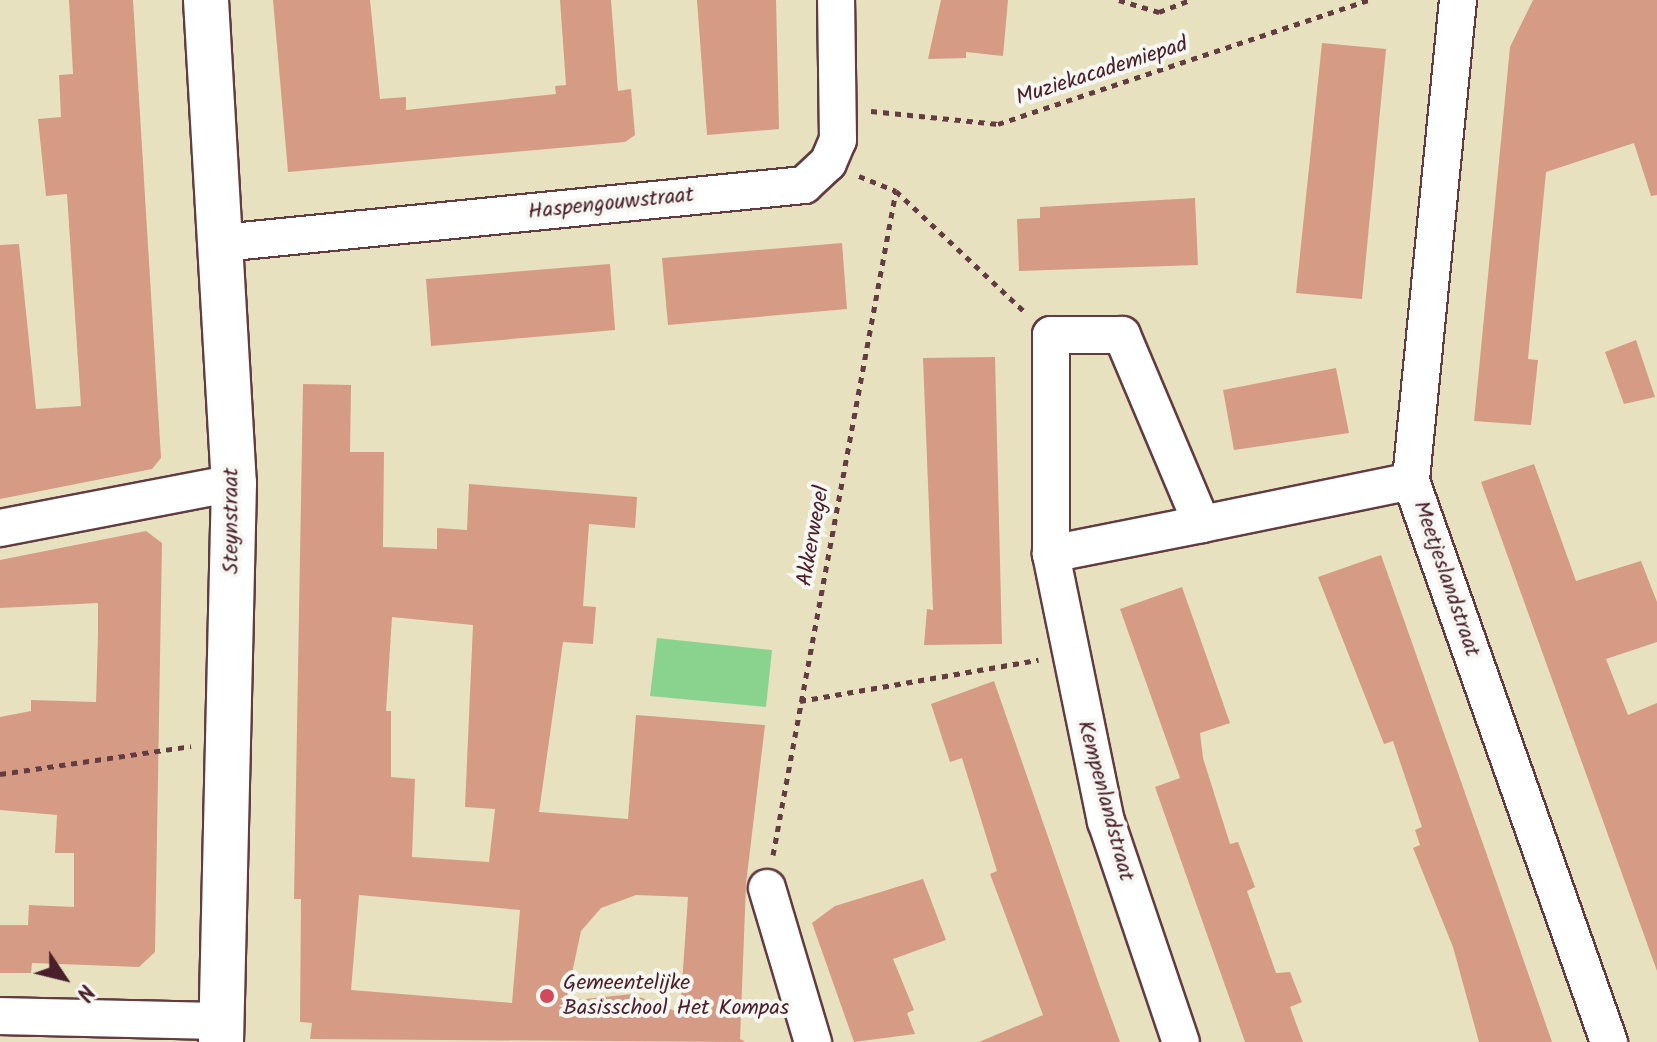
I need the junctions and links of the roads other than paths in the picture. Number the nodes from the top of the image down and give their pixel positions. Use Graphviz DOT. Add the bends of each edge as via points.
graph roads {
  1 [pos="206,0"];
  2 [pos="836,0"];
  3 [pos="1458,0"];
  4 [pos="222,243"];
  5 [pos="1411,481"];
  6 [pos="234,483"];
  7 [pos="1202,524"];
  8 [pos="0,528"];
  9 [pos="1051,554"];
  10 [pos="767,888"];
  11 [pos="0,1016"];
  12 [pos="221,1031"];
  13 [pos="813,1042"];
  14 [pos="1181,1042"];
  15 [pos="1609,1042"];
  1 -- 4 [label="street, Steynstraat"];
  2 -- 4 [label="street, Haspengouwstraat" via="838,108 828,163 804,185"];
  3 -- 5 [label="street, Meetjeslandstraat"];
  4 -- 6 [label="street, Steynstraat"];
  5 -- 7 [label="street"];
  5 -- 15 [label="street, Meetjeslandstraat"];
  6 -- 8 [label="street"];
  6 -- 12 [label="street, Steynstraat"];
  7 -- 9 [label="street"];
  7 -- 9 [label="street, Kempenlandstraat" via="1122,335 1051,335"];
  9 -- 14 [label="street, Kempenlandstraat" via="1106,821"];
  10 -- 13 [label="street"];
  11 -- 12 [label="street"];
}
